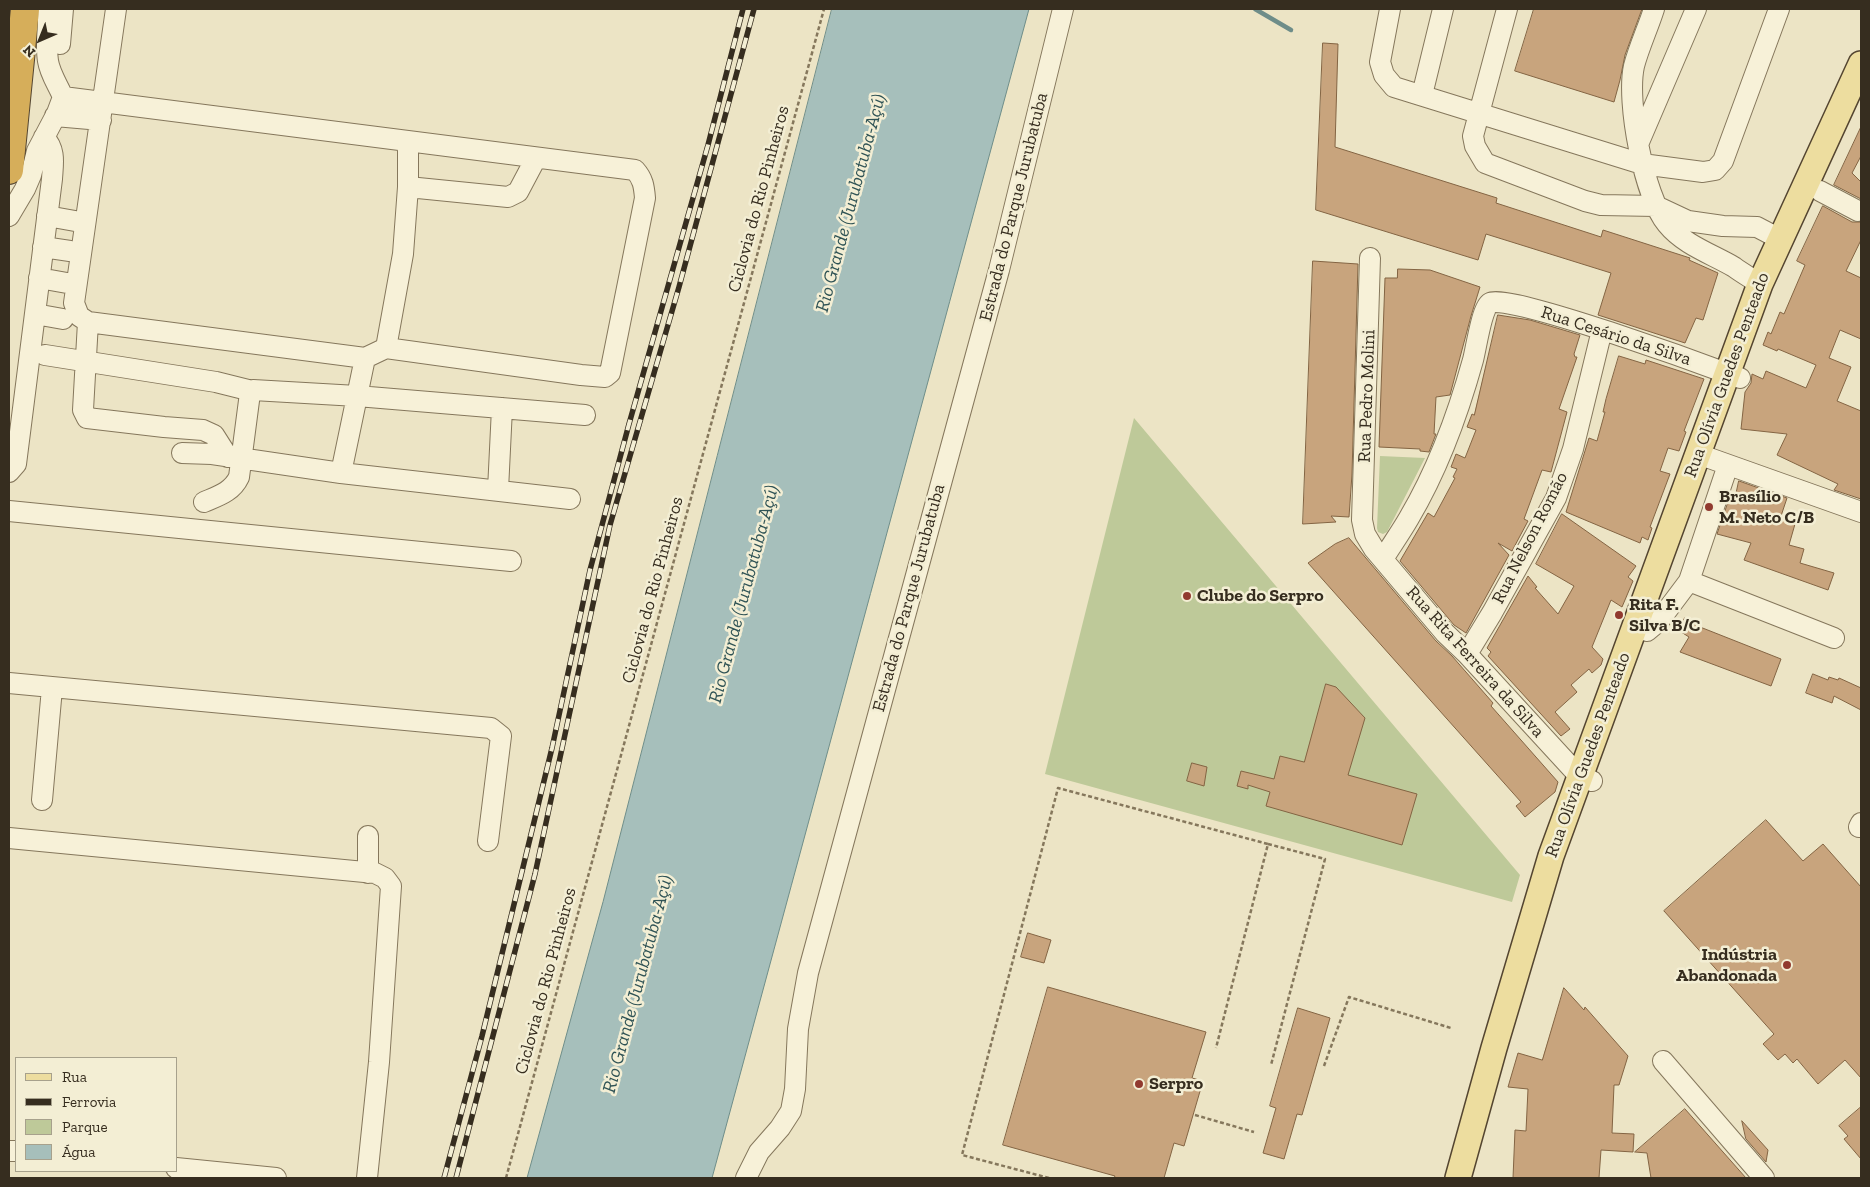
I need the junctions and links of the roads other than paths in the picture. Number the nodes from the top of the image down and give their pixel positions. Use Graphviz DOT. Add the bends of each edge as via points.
graph roads {
  1 [pos="14,9"];
  2 [pos="26,9"];
  3 [pos="48,9"];
  4 [pos="63,9"];
  5 [pos="116,9"];
  6 [pos="1064,9"];
  7 [pos="1390,9"];
  8 [pos="1443,9"];
  9 [pos="1508,9"];
  10 [pos="1654,9"];
  11 [pos="1696,9"];
  12 [pos="1779,9"];
  13 [pos="9,10"];
  14 [pos="15,46"];
  15 [pos="1861,64"];
  16 [pos="52,74"];
  17 [pos="1422,95"];
  18 [pos="63,97"];
  19 [pos="1861,104"];
  20 [pos="102,111"];
  21 [pos="1479,113"];
  22 [pos="55,116"];
  23 [pos="44,137"];
  24 [pos="408,141"];
  25 [pos="1638,144"];
  26 [pos="536,158"];
  27 [pos="1642,164"];
  28 [pos="9,170"];
  29 [pos="408,187"];
  30 [pos="1820,191"];
  31 [pos="1656,206"];
  32 [pos="1858,211"];
  33 [pos="9,216"];
  34 [pos="47,216"];
  35 [pos="75,220"];
  36 [pos="43,247"];
  37 [pos="70,251"];
  38 [pos="1778,255"];
  39 [pos="1370,258"];
  40 [pos="39,278"];
  41 [pos="67,283"];
  42 [pos="1760,284"];
  43 [pos="35,314"];
  44 [pos="64,319"];
  45 [pos="88,322"];
  46 [pos="1602,330"];
  47 [pos="386,348"];
  48 [pos="45,355"];
  49 [pos="365,358"];
  50 [pos="86,361"];
  51 [pos="1733,376"];
  52 [pos="252,391"];
  53 [pos="357,396"];
  54 [pos="502,408"];
  55 [pos="584,415"];
  56 [pos="182,453"];
  57 [pos="235,458"];
  58 [pos="1712,459"];
  59 [pos="9,472"];
  60 [pos="341,473"];
  61 [pos="498,490"];
  62 [pos="570,498"];
  63 [pos="204,502"];
  64 [pos="9,511"];
  65 [pos="1861,512"];
  66 [pos="1364,534"];
  67 [pos="1383,559"];
  68 [pos="511,561"];
  69 [pos="1689,581"];
  70 [pos="1647,631"];
  71 [pos="1834,638"];
  72 [pos="1467,654"];
  73 [pos="9,683"];
  74 [pos="52,688"];
  75 [pos="1586,779"];
  76 [pos="42,800"];
  77 [pos="368,836"];
  78 [pos="9,838"];
  79 [pos="488,841"];
  80 [pos="368,873"];
  81 [pos="1663,1061"];
  82 [pos="178,1168"];
  83 [pos="276,1178"];
  84 [pos="367,1178"];
  85 [pos="746,1178"];
  86 [pos="1463,1178"];
  87 [pos="1764,1178"];
  1 -- 13 [label="highway"];
  2 -- 14 [label="highway"];
  3 -- 16 [label="street" via="46,46"];
  4 -- 16 [label="street" via="57,68"];
  5 -- 20 [label="street"];
  6 -- 85 [label="street, Estrada do Parque Jurubatuba" via="999,270 808,973 798,1029 791,1111 760,1152"];
  7 -- 17 [label="street" via="1380,62 1384,75 1394,87"];
  8 -- 17 [label="street"];
  9 -- 21 [label="street"];
  10 -- 25 [label="street" via="1634,67 1632,91"];
  11 -- 25 [label="street"];
  12 -- 27 [label="street" via="1723,161 1715,170 1703,172"];
  14 -- 28 [label="highway"];
  15 -- 38 [label="main road, Rua Olívia Guedes Penteado"];
  16 -- 18 [label="street"];
  17 -- 21 [label="street"];
  18 -- 20 [label="street"];
  18 -- 22 [label="street"];
  19 -- 30 [label="main road, Rua Olívia Guedes Penteado"];
  20 -- 22 [label="street"];
  20 -- 24 [label="street"];
  20 -- 45 [label="street" via="74,303 79,316"];
  21 -- 27 [label="street"];
  21 -- 31 [label="street" via="1473,136 1485,163 1593,203"];
  22 -- 23 [label="street"];
  23 -- 33 [label="street" via="25,189"];
  23 -- 34 [label="street" via="54,156"];
  24 -- 26 [label="street"];
  24 -- 29 [label="street"];
  25 -- 27 [label="street"];
  26 -- 29 [label="street" via="518,192 508,197"];
  26 -- 47 [label="street" via="635,170 644,185 645,198 610,373 605,377 580,375"];
  27 -- 31 [label="street"];
  29 -- 47 [label="street" via="403,254"];
  30 -- 32 [label="street"];
  30 -- 38 [label="main road, Rua Olívia Guedes Penteado"];
  31 -- 38 [label="street" via="1688,221 1757,227"];
  31 -- 42 [label="street" via="1667,225 1689,243"];
  34 -- 35 [label="street"];
  34 -- 36 [label="street"];
  36 -- 37 [label="street"];
  36 -- 40 [label="street"];
  38 -- 42 [label="main road, Rua Olívia Guedes Penteado"];
  38 -- 51 [label="main road, Rua Olívia Guedes Penteado" via="1758,330"];
  39 -- 66 [label="street, Rua Pedro Molini"];
  40 -- 41 [label="street"];
  40 -- 43 [label="street"];
  42 -- 51 [label="main road, Rua Olívia Guedes Penteado"];
  43 -- 44 [label="street"];
  43 -- 59 [label="street" via="16,464"];
  45 -- 49 [label="street"];
  45 -- 50 [label="street"];
  46 -- 51 [label="street, Rua Cesário da Silva"];
  46 -- 67 [label="street, Rua Cesário da Silva" via="1508,302 1497,300 1485,308 1474,358 1438,461 1410,517"];
  46 -- 72 [label="street, Rua Nelson Romão" via="1573,449 1556,498"];
  47 -- 49 [label="street"];
  48 -- 50 [label="street"];
  49 -- 53 [label="street"];
  50 -- 52 [label="street"];
  50 -- 57 [label="street" via="83,410 87,418 203,430 214,435"];
  51 -- 58 [label="main road, Rua Olívia Guedes Penteado"];
  52 -- 53 [label="street"];
  52 -- 57 [label="street"];
  53 -- 54 [label="street"];
  53 -- 60 [label="street"];
  54 -- 55 [label="street"];
  54 -- 61 [label="street"];
  56 -- 57 [label="street"];
  57 -- 60 [label="street"];
  57 -- 63 [label="street" via="239,477 236,485"];
  58 -- 65 [label="street"];
  58 -- 69 [label="street"];
  58 -- 70 [label="main road, Rua Olívia Guedes Penteado"];
  58 -- 75 [label="main road, Rua Olívia Guedes Penteado"];
  60 -- 61 [label="street"];
  61 -- 62 [label="street"];
  64 -- 68 [label="street"];
  66 -- 67 [label="street, Rua Rita Ferreira da Silva"];
  67 -- 72 [label="street, Rua Rita Ferreira da Silva" via="1445,633"];
  69 -- 70 [label="street" via="1659,621"];
  69 -- 71 [label="street"];
  70 -- 75 [label="main road, Rua Olívia Guedes Penteado"];
  72 -- 75 [label="street, Rua Rita Ferreira da Silva"];
  73 -- 74 [label="street"];
  74 -- 76 [label="street"];
  74 -- 79 [label="street" via="491,728 501,736"];
  75 -- 86 [label="main road, Rua Olívia Guedes Penteado" via="1530,971"];
  77 -- 80 [label="street"];
  78 -- 80 [label="street"];
  80 -- 84 [label="street" via="385,878 391,886"];
  81 -- 87 [label="street"];
  82 -- 83 [label="street"];
}
